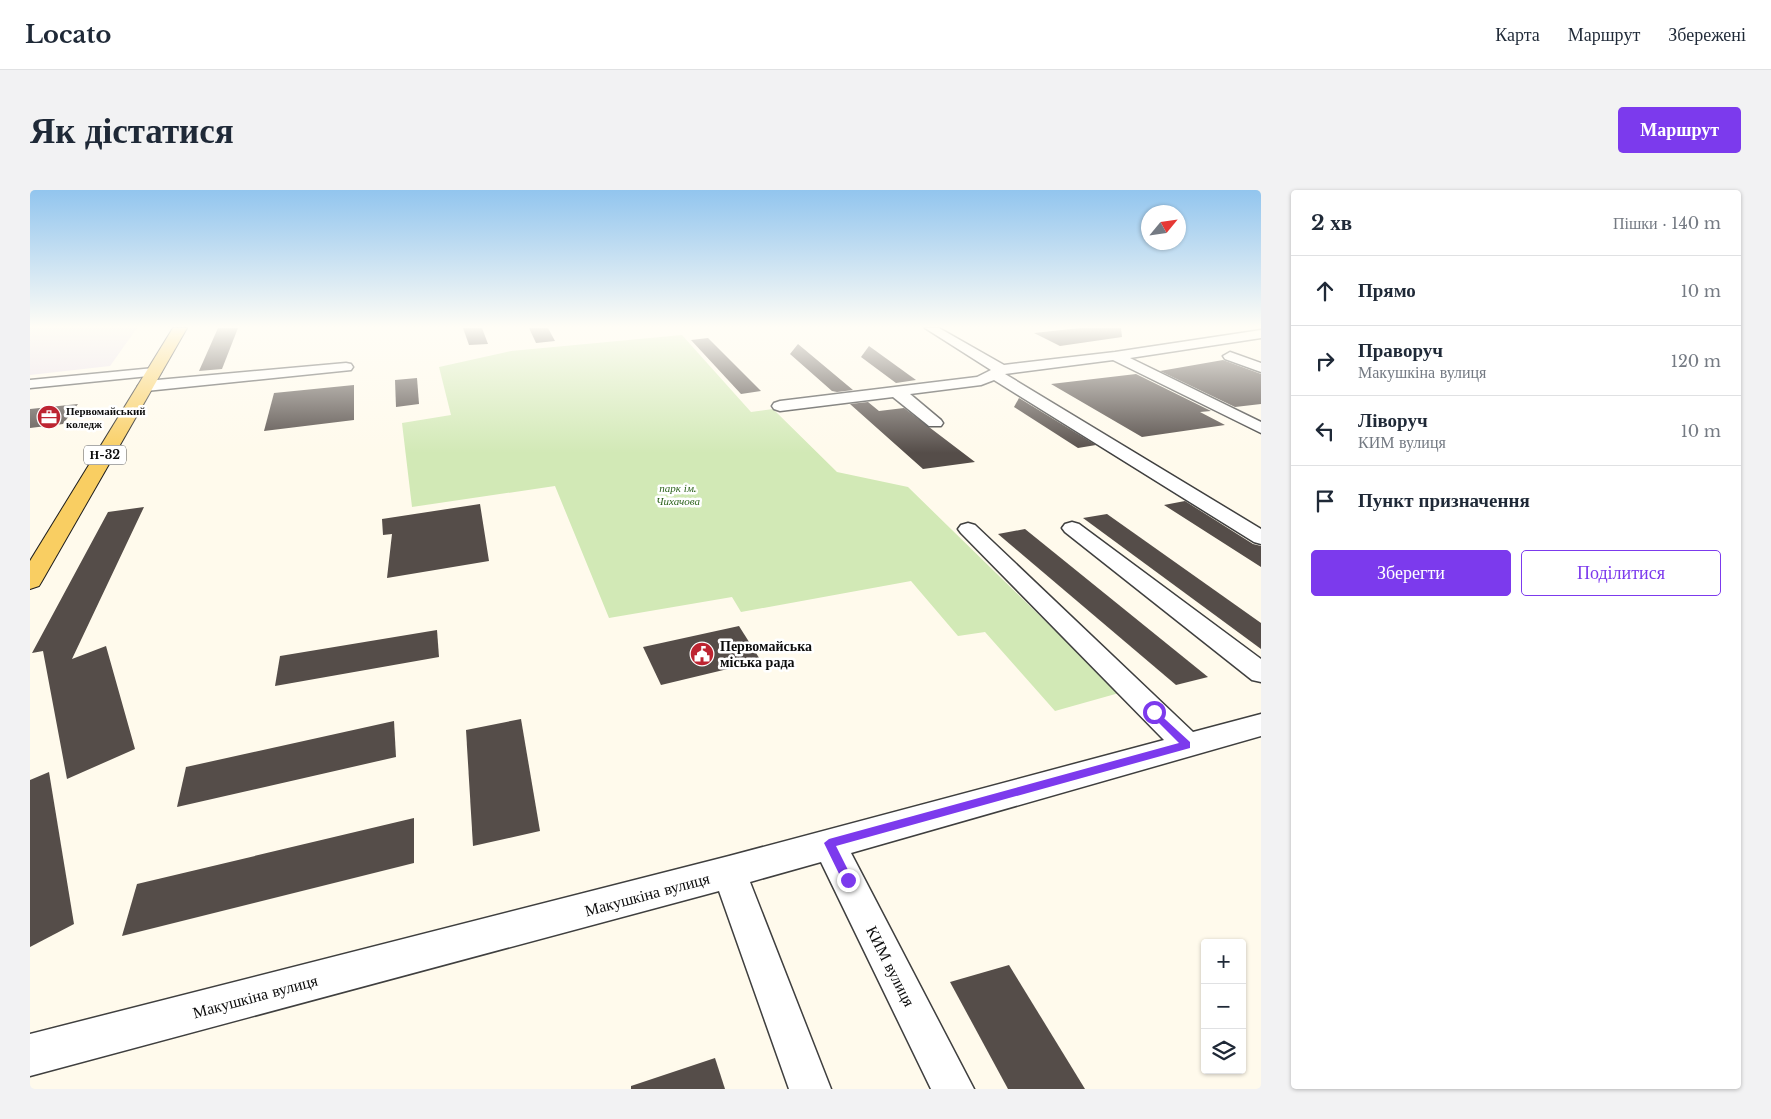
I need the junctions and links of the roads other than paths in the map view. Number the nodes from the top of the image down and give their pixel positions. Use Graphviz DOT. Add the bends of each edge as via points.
graph roads {
  1 [pos="155,370"];
  2 [pos="298,370"];
  3 [pos="995,370"];
  4 [pos="1013,370"];
  5 [pos="1142,370"];
  6 [pos="998,372"];
  7 [pos="150,379"];
  8 [pos="30,384"];
  9 [pos="896,392"];
  10 [pos="780,406"];
  11 [pos="1261,413"];
  12 [pos="1240,418"];
  13 [pos="953,420"];
  14 [pos="935,423"];
  15 [pos="912,426"];
  16 [pos="1261,428"];
  17 [pos="1072,528"];
  18 [pos="968,529"];
  19 [pos="1261,538"];
  20 [pos="30,581"];
  21 [pos="1261,673"];
  22 [pos="1261,725"];
  23 [pos="1187,745"];
  24 [pos="829,843"];
  25 [pos="729,872"];
  26 [pos="30,1055"];
  27 [pos="810,1089"];
  28 [pos="953,1089"];
  1 -- 7 [label="main road, Н-32"];
  2 -- 7 [label="street"];
  3 -- 6 [label="street"];
  4 -- 6 [label="street"];
  5 -- 12 [label="street"];
  6 -- 9 [label="street" via="981,381"];
  6 -- 19 [label="street"];
  7 -- 8 [label="street"];
  7 -- 20 [label="main road, Н-32"];
  9 -- 10 [label="street"];
  9 -- 14 [label="street"];
  11 -- 12 [label="street"];
  12 -- 16 [label="street"];
  13 -- 14 [label="street"];
  14 -- 15 [label="street"];
  17 -- 21 [label="street"];
  18 -- 23 [label="street"];
  22 -- 23 [label="street, Макушкіна вулиця"];
  23 -- 24 [label="street, Макушкіна вулиця"];
  24 -- 25 [label="street, Макушкіна вулиця"];
  24 -- 28 [label="street, КИМ вулиця"];
  25 -- 26 [label="street, Макушкіна вулиця"];
  25 -- 27 [label="street"];
}
